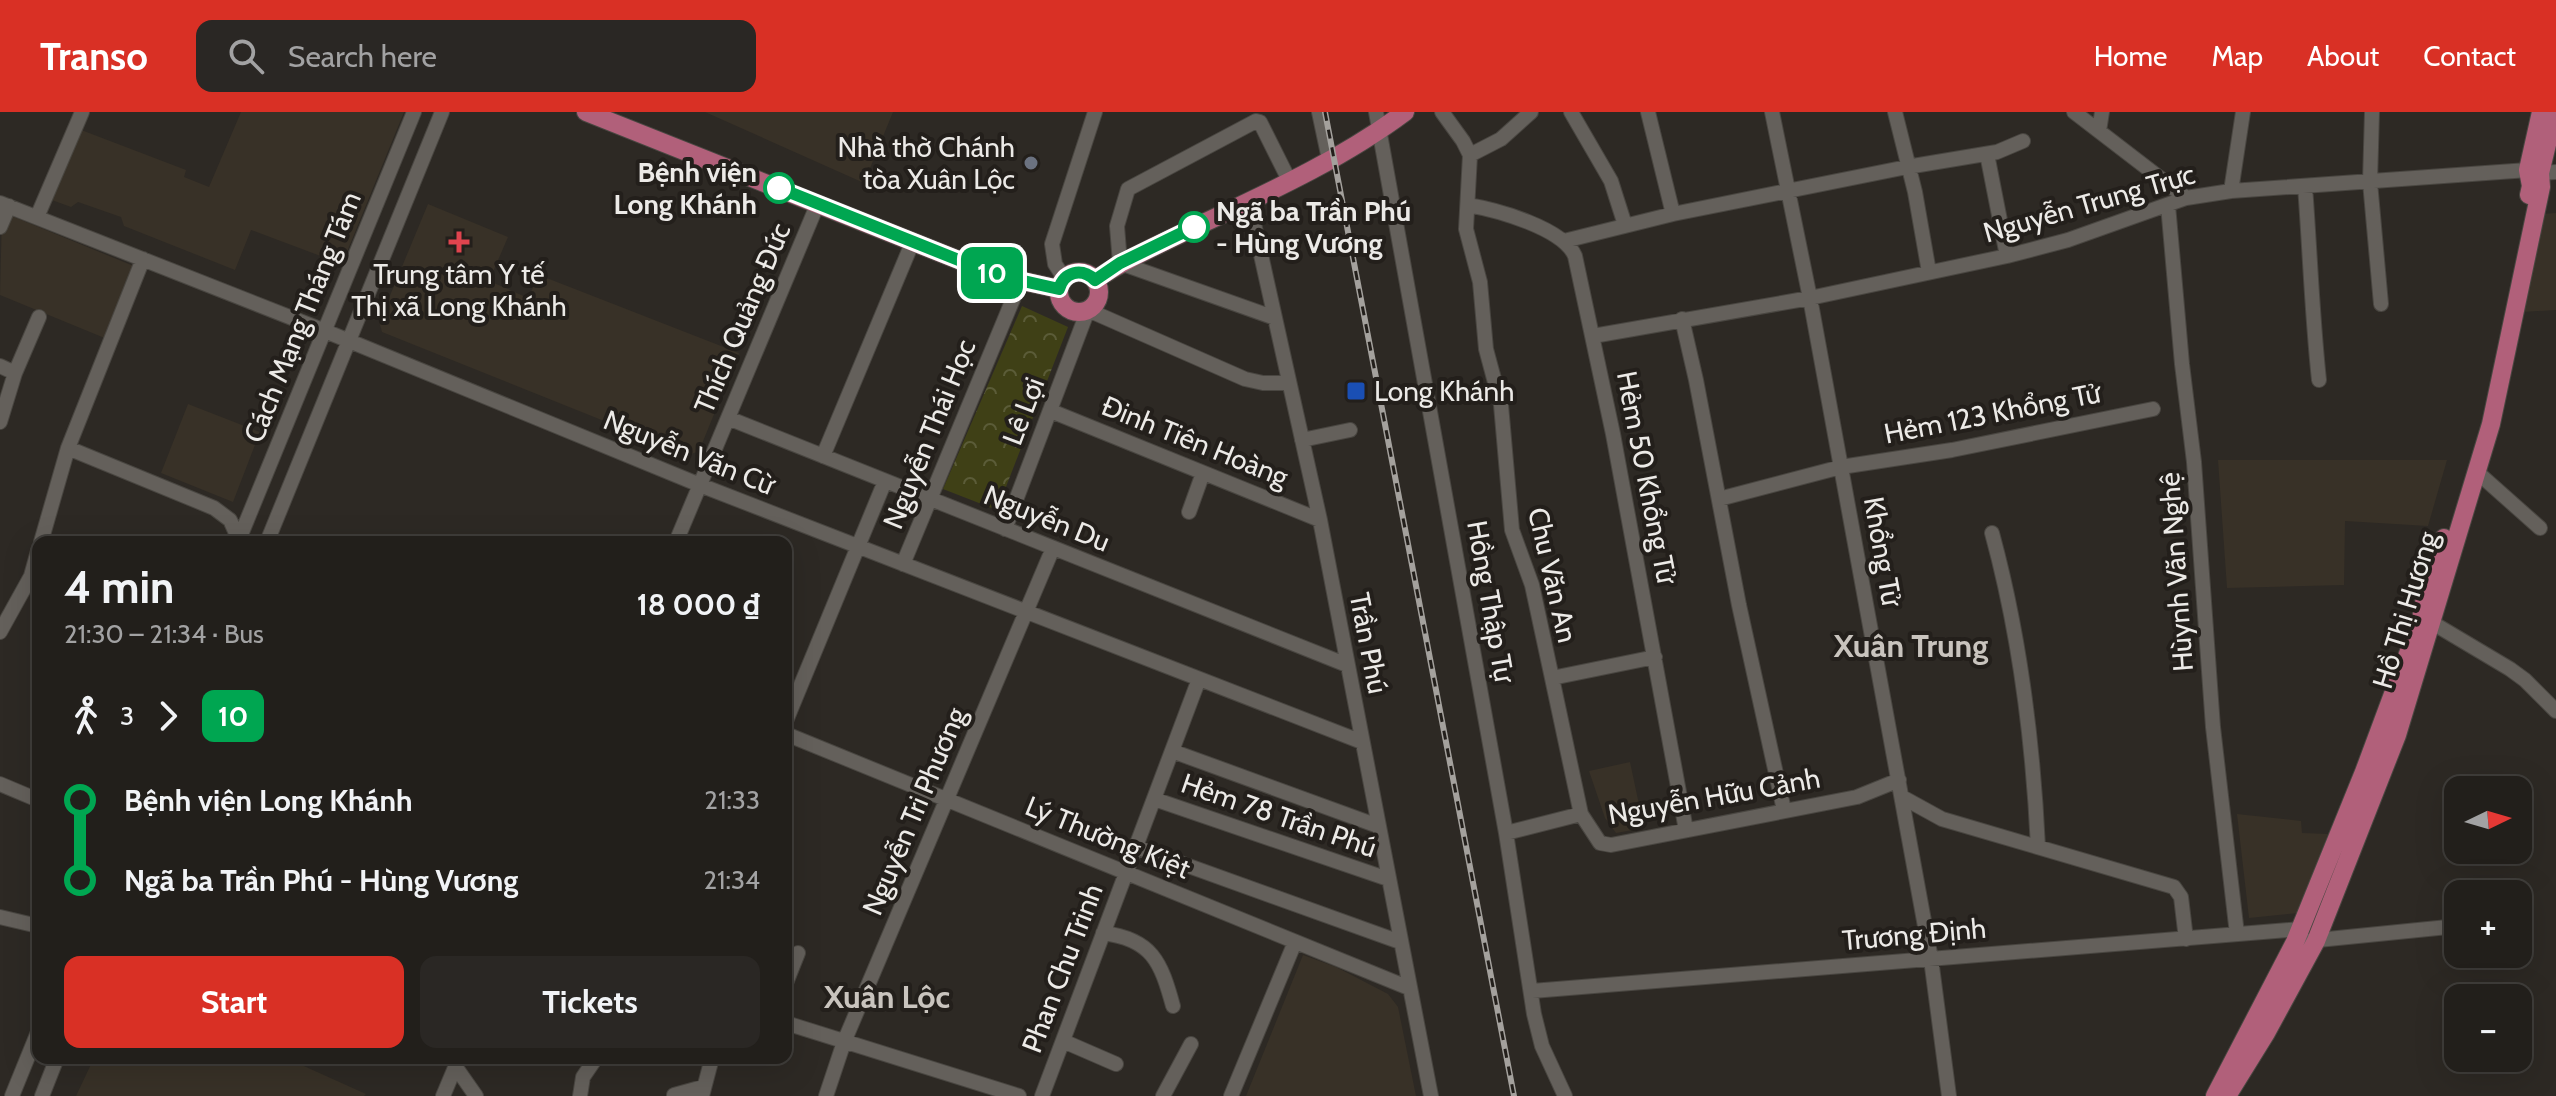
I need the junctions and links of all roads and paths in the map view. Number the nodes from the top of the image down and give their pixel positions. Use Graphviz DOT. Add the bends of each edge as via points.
graph roads {
  1 [pos="82,112"];
  2 [pos="414,112"];
  3 [pos="442,112"];
  4 [pos="586,112"];
  5 [pos="1095,112"];
  6 [pos="1319,112"];
  7 [pos="1376,112"];
  8 [pos="1405,112"];
  9 [pos="1442,112"];
  10 [pos="1531,112"];
  11 [pos="1571,112"];
  12 [pos="1648,112"];
  13 [pos="1772,112"];
  14 [pos="1895,112"];
  15 [pos="2074,112"];
  16 [pos="2102,112"];
  17 [pos="2243,112"];
  18 [pos="2372,112"];
  19 [pos="2541,112"];
  20 [pos="2555,112"];
  21 [pos="1379,131"];
  22 [pos="2099,131"];
  23 [pos="2023,141"];
  24 [pos="1987,154"];
  25 [pos="1470,155"];
  26 [pos="1329,159"];
  27 [pos="1907,167"];
  28 [pos="2541,171"];
  29 [pos="1289,180"];
  30 [pos="2370,182"];
  31 [pos="2305,186"];
  32 [pos="1788,190"];
  33 [pos="2231,191"];
  34 [pos="2186,198"];
  35 [pos="1249,201"];
  36 [pos="818,203"];
  37 [pos="4,204"];
  38 [pos="1468,205"];
  39 [pos="2168,205"];
  40 [pos="1673,214"];
  41 [pos="37,217"];
  42 [pos="1625,225"];
  43 [pos="0,227"];
  44 [pos="913,241"];
  45 [pos="1564,241"];
  46 [pos="2007,256"];
  47 [pos="143,259"];
  48 [pos="1120,263"];
  49 [pos="1929,272"];
  50 [pos="1021,280"];
  51 [pos="1095,280"];
  52 [pos="1061,284"];
  53 [pos="1810,298"];
  54 [pos="2381,304"];
  55 [pos="1088,310"];
  56 [pos="39,317"];
  57 [pos="1275,318"];
  58 [pos="1682,319"];
  59 [pos="325,331"];
  60 [pos="1593,336"];
  61 [pos="348,342"];
  62 [pos="0,366"];
  63 [pos="15,373"];
  64 [pos="2319,380"];
  65 [pos="1289,383"];
  66 [pos="2153,409"];
  67 [pos="1051,411"];
  68 [pos="728,418"];
  69 [pos="0,422"];
  70 [pos="1350,430"];
  71 [pos="1302,440"];
  72 [pos="68,448"];
  73 [pos="823,456"];
  74 [pos="1841,467"];
  75 [pos="2477,472"];
  76 [pos="1203,473"];
  77 [pos="885,481"];
  78 [pos="700,485"];
  79 [pos="930,499"];
  80 [pos="1719,499"];
  81 [pos="1189,512"];
  82 [pos="1320,520"];
  83 [pos="2540,528"];
  84 [pos="1005,529"];
  85 [pos="1992,533"];
  86 [pos="43,536"];
  87 [pos="237,536"];
  88 [pos="241,536"];
  89 [pos="269,536"];
  90 [pos="679,536"];
  91 [pos="858,546"];
  92 [pos="1053,548"];
  93 [pos="903,564"];
  94 [pos="32,572"];
  95 [pos="1026,612"];
  96 [pos="2431,622"];
  97 [pos="0,632"];
  98 [pos="1655,657"];
  99 [pos="1347,665"];
  100 [pos="1552,678"];
  101 [pos="1199,679"];
  102 [pos="792,706"];
  103 [pos="2556,711"];
  104 [pos="792,736"];
  105 [pos="1362,742"];
  106 [pos="1172,751"];
  107 [pos="1899,780"];
  108 [pos="0,784"];
  109 [pos="32,797"];
  110 [pos="1902,797"];
  111 [pos="947,798"];
  112 [pos="1154,799"];
  113 [pos="1784,810"];
  114 [pos="1581,814"];
  115 [pos="1378,826"];
  116 [pos="1686,830"];
  117 [pos="1506,833"];
  118 [pos="1136,847"];
  119 [pos="2038,847"];
  120 [pos="1126,872"];
  121 [pos="1388,879"];
  122 [pos="0,917"];
  123 [pos="32,925"];
  124 [pos="2444,927"];
  125 [pos="1103,933"];
  126 [pos="2237,934"];
  127 [pos="2308,936"];
  128 [pos="2186,939"];
  129 [pos="1295,942"];
  130 [pos="1400,942"];
  131 [pos="798,953"];
  132 [pos="1931,959"];
  133 [pos="792,968"];
  134 [pos="1409,988"];
  135 [pos="1532,991"];
  136 [pos="1173,1006"];
  137 [pos="792,1025"];
  138 [pos="1063,1041"];
  139 [pos="844,1042"];
  140 [pos="1191,1044"];
  141 [pos="32,1047"];
  142 [pos="55,1064"];
  143 [pos="456,1064"];
  144 [pos="458,1064"];
  145 [pos="592,1064"];
  146 [pos="710,1064"];
  147 [pos="1116,1064"];
  148 [pos="703,1092"];
  149 [pos="674,1095"];
  150 [pos="12,1096"];
  151 [pos="42,1096"];
  152 [pos="443,1096"];
  153 [pos="476,1096"];
  154 [pos="580,1096"];
  155 [pos="826,1096"];
  156 [pos="1019,1096"];
  157 [pos="1042,1096"];
  158 [pos="1163,1096"];
  159 [pos="1231,1096"];
  160 [pos="1431,1096"];
  161 [pos="1565,1096"];
  162 [pos="1949,1096"];
  163 [pos="2215,1096"];
  164 [pos="2227,1096"];
  1 -- 41 [label="street"];
  2 -- 59 [label="street, Cách Mạng Tháng Tám"];
  3 -- 61 [label="street, Cách Mạng Tháng Tám"];
  4 -- 36 [label="main road"];
  5 -- 52 [label="street" via="1052,244"];
  6 -- 26 [label="street"];
  7 -- 21 [label="street, Hồng Thập Tự"];
  8 -- 21 [label="main road"];
  9 -- 25 [label="street"];
  10 -- 25 [label="street" via="1495,144"];
  11 -- 42 [label="street" via="1611,181"];
  12 -- 40 [label="street"];
  13 -- 32 [label="street, Khổng Tử"];
  14 -- 27 [label="street"];
  15 -- 22 [label="street"];
  16 -- 22 [label="street"];
  17 -- 33 [label="street"];
  18 -- 30 [label="street"];
  19 -- 28 [label="main road, Hồ Thị Hương"];
  20 -- 28 [label="main road, Hồ Thị Hương"];
  21 -- 26 [label="main road"];
  21 -- 117 [label="street, Hồng Thập Tự"];
  22 -- 34 [label="street"];
  23 -- 24 [label="street"];
  24 -- 27 [label="street"];
  24 -- 46 [label="street"];
  25 -- 38 [label="street, Chu Văn An"];
  26 -- 29 [label="main road"];
  27 -- 32 [label="street"];
  27 -- 49 [label="street"];
  28 -- 30 [label="street, Nguyễn Trung Trực"];
  28 -- 75 [label="main road, Hồ Thị Hương"];
  28 -- 127 [label="main road, Hồ Thị Hương" via="2531,186 2480,418 2421,619"];
  29 -- 35 [label="main road"];
  29 -- 48 [label="street" via="1260,122 1251,122 1128,189 1117,226"];
  30 -- 31 [label="street, Nguyễn Trung Trực"];
  30 -- 54 [label="street"];
  31 -- 33 [label="street, Nguyễn Trung Trực"];
  31 -- 64 [label="street"];
  32 -- 40 [label="street"];
  32 -- 53 [label="street, Khổng Tử"];
  33 -- 34 [label="street, Nguyễn Trung Trực"];
  34 -- 39 [label="street, Nguyễn Trung Trực"];
  35 -- 48 [label="main road"];
  35 -- 57 [label="street, Trần Phú"];
  36 -- 44 [label="main road"];
  36 -- 68 [label="street, Thích Quảng Đức"];
  37 -- 41 [label="street, Nguyễn Văn Cừ"];
  37 -- 43 [label="street"];
  38 -- 45 [label="street" via="1509,214"];
  38 -- 100 [label="street, Chu Văn An" via="1466,229 1501,405 1512,530 1532,585"];
  39 -- 46 [label="street, Nguyễn Trung Trực"];
  39 -- 126 [label="street, Hùynh Văn Nghệ" via="2213,727"];
  40 -- 42 [label="street"];
  41 -- 47 [label="street, Nguyễn Văn Cừ"];
  42 -- 45 [label="street"];
  44 -- 50 [label="main road"];
  44 -- 73 [label="street"];
  45 -- 60 [label="street, Hẻm 50 Khổng Tử" via="1575,256"];
  46 -- 49 [label="street, Nguyễn Trung Trực"];
  47 -- 59 [label="street, Nguyễn Văn Cừ"];
  47 -- 72 [label="street"];
  48 -- 51 [label="main road"];
  48 -- 57 [label="street"];
  49 -- 53 [label="street, Nguyễn Trung Trực"];
  50 -- 52 [label="main road"];
  50 -- 79 [label="street, Nguyễn Thái Học"];
  51 -- 52 [label="main road" via="1078,272"];
  51 -- 55 [label="main road" via="1099,296"];
  52 -- 55 [label="main road" via="1060,300 1066,308"];
  53 -- 58 [label="street, Nguyễn Trung Trực"];
  53 -- 74 [label="street, Khổng Tử"];
  55 -- 65 [label="street" via="1245,379"];
  55 -- 67 [label="street, Lê Lợi"];
  56 -- 63 [label="street"];
  57 -- 65 [label="street, Trần Phú"];
  58 -- 60 [label="street, Nguyễn Trung Trực"];
  58 -- 80 [label="street"];
  59 -- 61 [label="street, Nguyễn Văn Cừ"];
  59 -- 88 [label="street, Cách Mạng Tháng Tám"];
  60 -- 98 [label="street, Hẻm 50 Khổng Tử"];
  61 -- 78 [label="street, Nguyễn Văn Cừ"];
  61 -- 89 [label="street, Cách Mạng Tháng Tám"];
  62 -- 63 [label="street"];
  63 -- 69 [label="street"];
  65 -- 71 [label="street, Trần Phú"];
  66 -- 74 [label="street, Hẻm 123 Khổng Tử"];
  67 -- 76 [label="street, Đinh Tiên Hoàng"];
  67 -- 84 [label="street, Lê Lợi"];
  68 -- 73 [label="street, Nguyễn Du"];
  68 -- 78 [label="street, Thích Quảng Đức"];
  70 -- 71 [label="street"];
  71 -- 82 [label="street, Trần Phú"];
  72 -- 86 [label="street"];
  72 -- 87 [label="street" via="214,508 230,520"];
  73 -- 77 [label="street, Nguyễn Du"];
  74 -- 80 [label="street, Hẻm 123 Khổng Tử"];
  74 -- 107 [label="street, Khổng Tử"];
  75 -- 83 [label="street"];
  75 -- 96 [label="main road, Hồ Thị Hương"];
  76 -- 81 [label="street"];
  76 -- 82 [label="street, Đinh Tiên Hoàng"];
  77 -- 79 [label="street, Nguyễn Du"];
  77 -- 91 [label="street"];
  78 -- 90 [label="street, Thích Quảng Đức"];
  78 -- 91 [label="street, Nguyễn Văn Cừ"];
  79 -- 84 [label="street, Nguyễn Du"];
  79 -- 93 [label="street, Nguyễn Thái Học"];
  80 -- 113 [label="street"];
  82 -- 99 [label="street, Trần Phú"];
  84 -- 92 [label="street, Nguyễn Du"];
  85 -- 119 [label="street" via="2007,590 2032,751"];
  91 -- 93 [label="street, Nguyễn Văn Cừ"];
  91 -- 102 [label="street"];
  92 -- 95 [label="street, Nguyễn Tri Phương"];
  92 -- 99 [label="street, Nguyễn Du"];
  93 -- 95 [label="street, Nguyễn Văn Cừ"];
  94 -- 97 [label="street"];
  95 -- 101 [label="street, Nguyễn Văn Cừ"];
  95 -- 111 [label="street, Nguyễn Tri Phương"];
  96 -- 103 [label="street" via="2510,669"];
  96 -- 127 [label="main road, Hồ Thị Hương" via="2397,735"];
  98 -- 100 [label="street, Chu Văn An"];
  98 -- 116 [label="street, Hẻm 50 Khổng Tử"];
  99 -- 105 [label="street, Trần Phú"];
  100 -- 114 [label="street, Chu Văn An"];
  101 -- 105 [label="street, Nguyễn Văn Cừ"];
  101 -- 106 [label="street, Phan Chu Trinh"];
  104 -- 111 [label="street, Lý Thường Kiệt"];
  105 -- 115 [label="street, Trần Phú"];
  106 -- 112 [label="street, Phan Chu Trinh"];
  106 -- 115 [label="street"];
  107 -- 110 [label="street, Khổng Tử"];
  107 -- 113 [label="street, Nguyễn Hữu Cảnh" via="1857,797"];
  108 -- 109 [label="street"];
  110 -- 119 [label="street" via="1942,819"];
  110 -- 132 [label="street, Khổng Tử"];
  111 -- 120 [label="street, Lý Thường Kiệt"];
  111 -- 139 [label="street, Nguyễn Tri Phương"];
  112 -- 118 [label="street, Phan Chu Trinh"];
  112 -- 121 [label="street, Hẻm 78 Trần Phú"];
  113 -- 116 [label="street, Nguyễn Hữu Cảnh"];
  114 -- 116 [label="street, Nguyễn Hữu Cảnh" via="1605,845"];
  114 -- 117 [label="street, Nguyễn Hữu Cảnh"];
  115 -- 121 [label="street, Trần Phú"];
  117 -- 135 [label="street, Hồng Thập Tự"];
  118 -- 120 [label="street, Phan Chu Trinh"];
  118 -- 130 [label="street"];
  119 -- 128 [label="street" via="2174,887 2181,897"];
  120 -- 125 [label="street, Phan Chu Trinh"];
  120 -- 129 [label="street, Lý Thường Kiệt"];
  121 -- 130 [label="street, Trần Phú"];
  122 -- 123 [label="street"];
  124 -- 127 [label="street, Trương Định"];
  125 -- 136 [label="street" via="1125,936 1150,951 1163,970"];
  125 -- 138 [label="street, Phan Chu Trinh"];
  126 -- 127 [label="street, Trương Định"];
  126 -- 128 [label="street, Trương Định"];
  127 -- 163 [label="main road, Hồ Thị Hương"];
  127 -- 164 [label="main road, Hồ Thị Hương" via="2266,1033"];
  128 -- 132 [label="street, Trương Định"];
  129 -- 134 [label="street, Lý Thường Kiệt"];
  129 -- 159 [label="street"];
  130 -- 134 [label="street, Trần Phú"];
  131 -- 133 [label="street"];
  132 -- 135 [label="street, Trương Định"];
  132 -- 162 [label="street, Khổng Tử"];
  134 -- 160 [label="street, Trần Phú"];
  135 -- 161 [label="street, Hồng Thập Tự" via="1542,1046"];
  137 -- 139 [label="street"];
  138 -- 147 [label="street"];
  138 -- 157 [label="street, Phan Chu Trinh"];
  139 -- 155 [label="street, Nguyễn Tri Phương"];
  139 -- 156 [label="street"];
  140 -- 158 [label="street"];
  141 -- 150 [label="street"];
  142 -- 151 [label="street"];
  143 -- 152 [label="street"];
  144 -- 153 [label="street"];
  145 -- 154 [label="street"];
  146 -- 148 [label="street"];
  148 -- 149 [label="street"];
}
